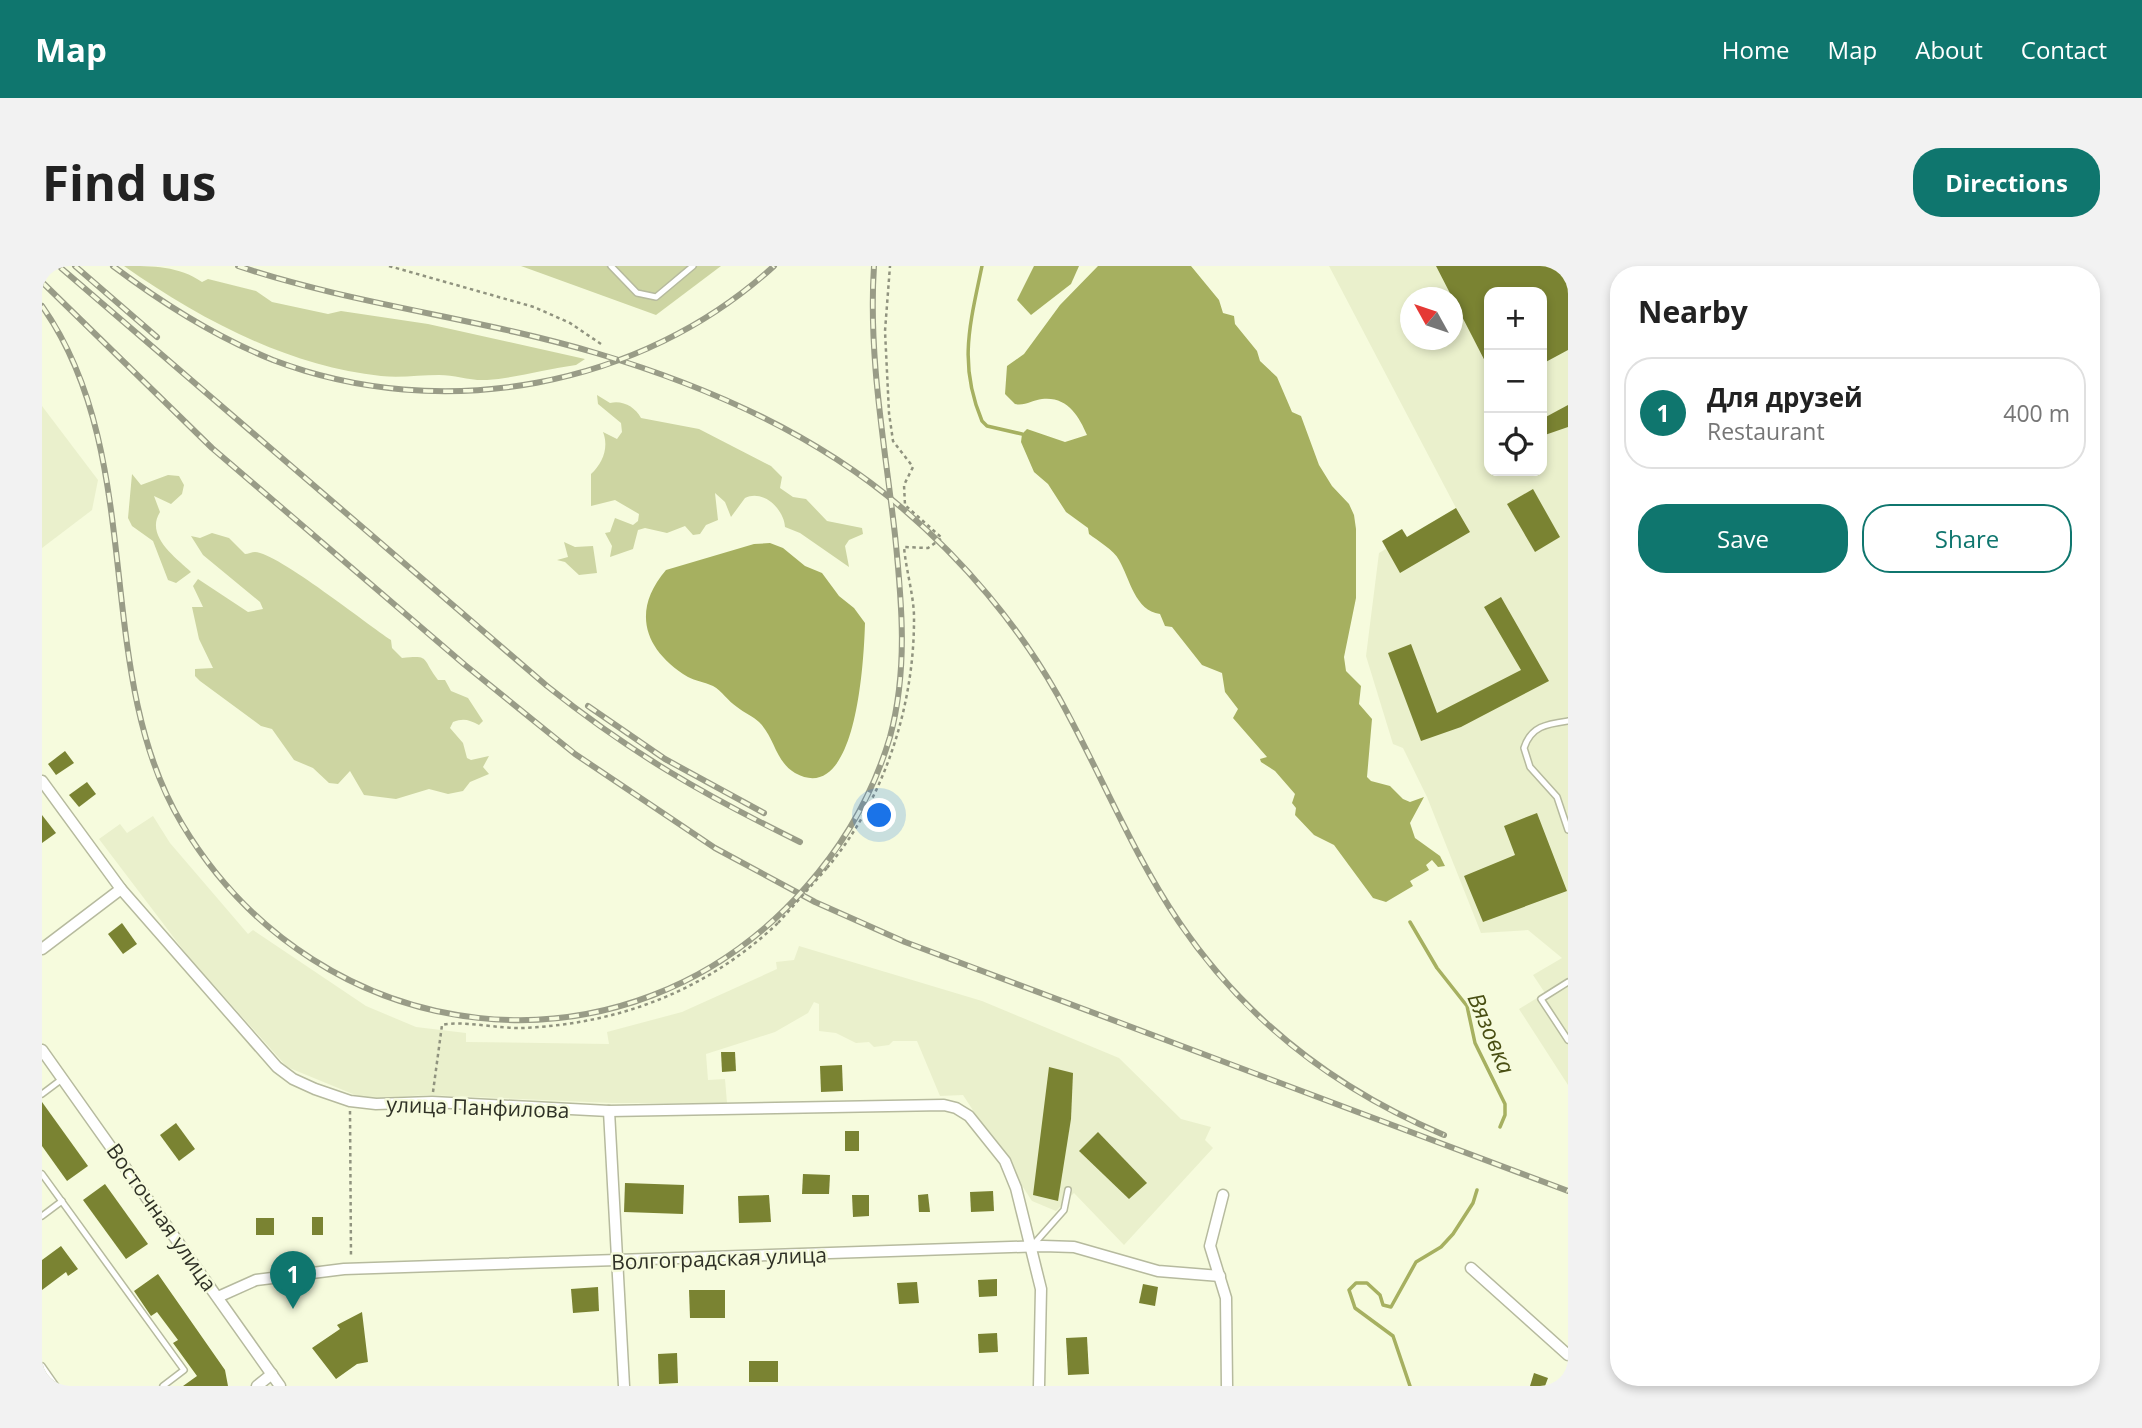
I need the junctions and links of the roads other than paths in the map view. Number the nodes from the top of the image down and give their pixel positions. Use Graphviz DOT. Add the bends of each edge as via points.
graph roads {
  1 [pos="611,266"];
  2 [pos="694,266"];
  3 [pos="1568,722"];
  4 [pos="42,780"];
  5 [pos="1568,830"];
  6 [pos="121,889"];
  7 [pos="42,948"];
  8 [pos="1568,982"];
  9 [pos="1568,1040"];
  10 [pos="42,1050"];
  11 [pos="63,1078"];
  12 [pos="42,1094"];
  13 [pos="609,1111"];
  14 [pos="42,1174"];
  15 [pos="1068,1190"];
  16 [pos="1223,1195"];
  17 [pos="62,1201"];
  18 [pos="42,1216"];
  19 [pos="1030,1247"];
  20 [pos="618,1262"];
  21 [pos="1471,1268"];
  22 [pos="1220,1276"];
  23 [pos="218,1297"];
  24 [pos="1568,1355"];
  25 [pos="42,1366"];
  26 [pos="272,1374"];
  27 [pos="56,1386"];
  28 [pos="163,1386"];
  29 [pos="257,1386"];
  30 [pos="280,1386"];
  31 [pos="624,1386"];
  32 [pos="1039,1386"];
  33 [pos="1227,1386"];
  1 -- 2 [label="lane" via="637,293 656,297"];
  3 -- 5 [label="lane" via="1545,724 1535,730 1524,748 1530,767 1557,797"];
  4 -- 6 [label="street, улица Панфилова"];
  6 -- 7 [label="street"];
  6 -- 13 [label="street, улица Панфилова" via="285,1074 350,1101"];
  8 -- 9 [label="lane" via="1541,999"];
  10 -- 11 [label="street, Восточная улица"];
  11 -- 12 [label="lane"];
  11 -- 23 [label="street, Восточная улица"];
  13 -- 19 [label="street, улица Панфилова" via="956,1108 969,1116 1005,1161"];
  13 -- 20 [label="street"];
  14 -- 17 [label="lane"];
  15 -- 19 [label="lane" via="1064,1210"];
  16 -- 22 [label="street" via="1210,1246"];
  17 -- 18 [label="lane"];
  17 -- 28 [label="lane" via="184,1370"];
  19 -- 20 [label="street, Волгоградская улица"];
  19 -- 22 [label="street, Волгоградская улица" via="1074,1247 1158,1271"];
  19 -- 32 [label="street, улица Панфилова" via="1041,1289"];
  20 -- 23 [label="street, Волгоградская улица" via="352,1269 256,1280"];
  20 -- 31 [label="street"];
  21 -- 24 [label="street"];
  22 -- 33 [label="street" via="1227,1309"];
  23 -- 26 [label="street, Восточная улица"];
  25 -- 27 [label="lane"];
  26 -- 29 [label="street"];
  26 -- 30 [label="street, Восточная улица"];
}
